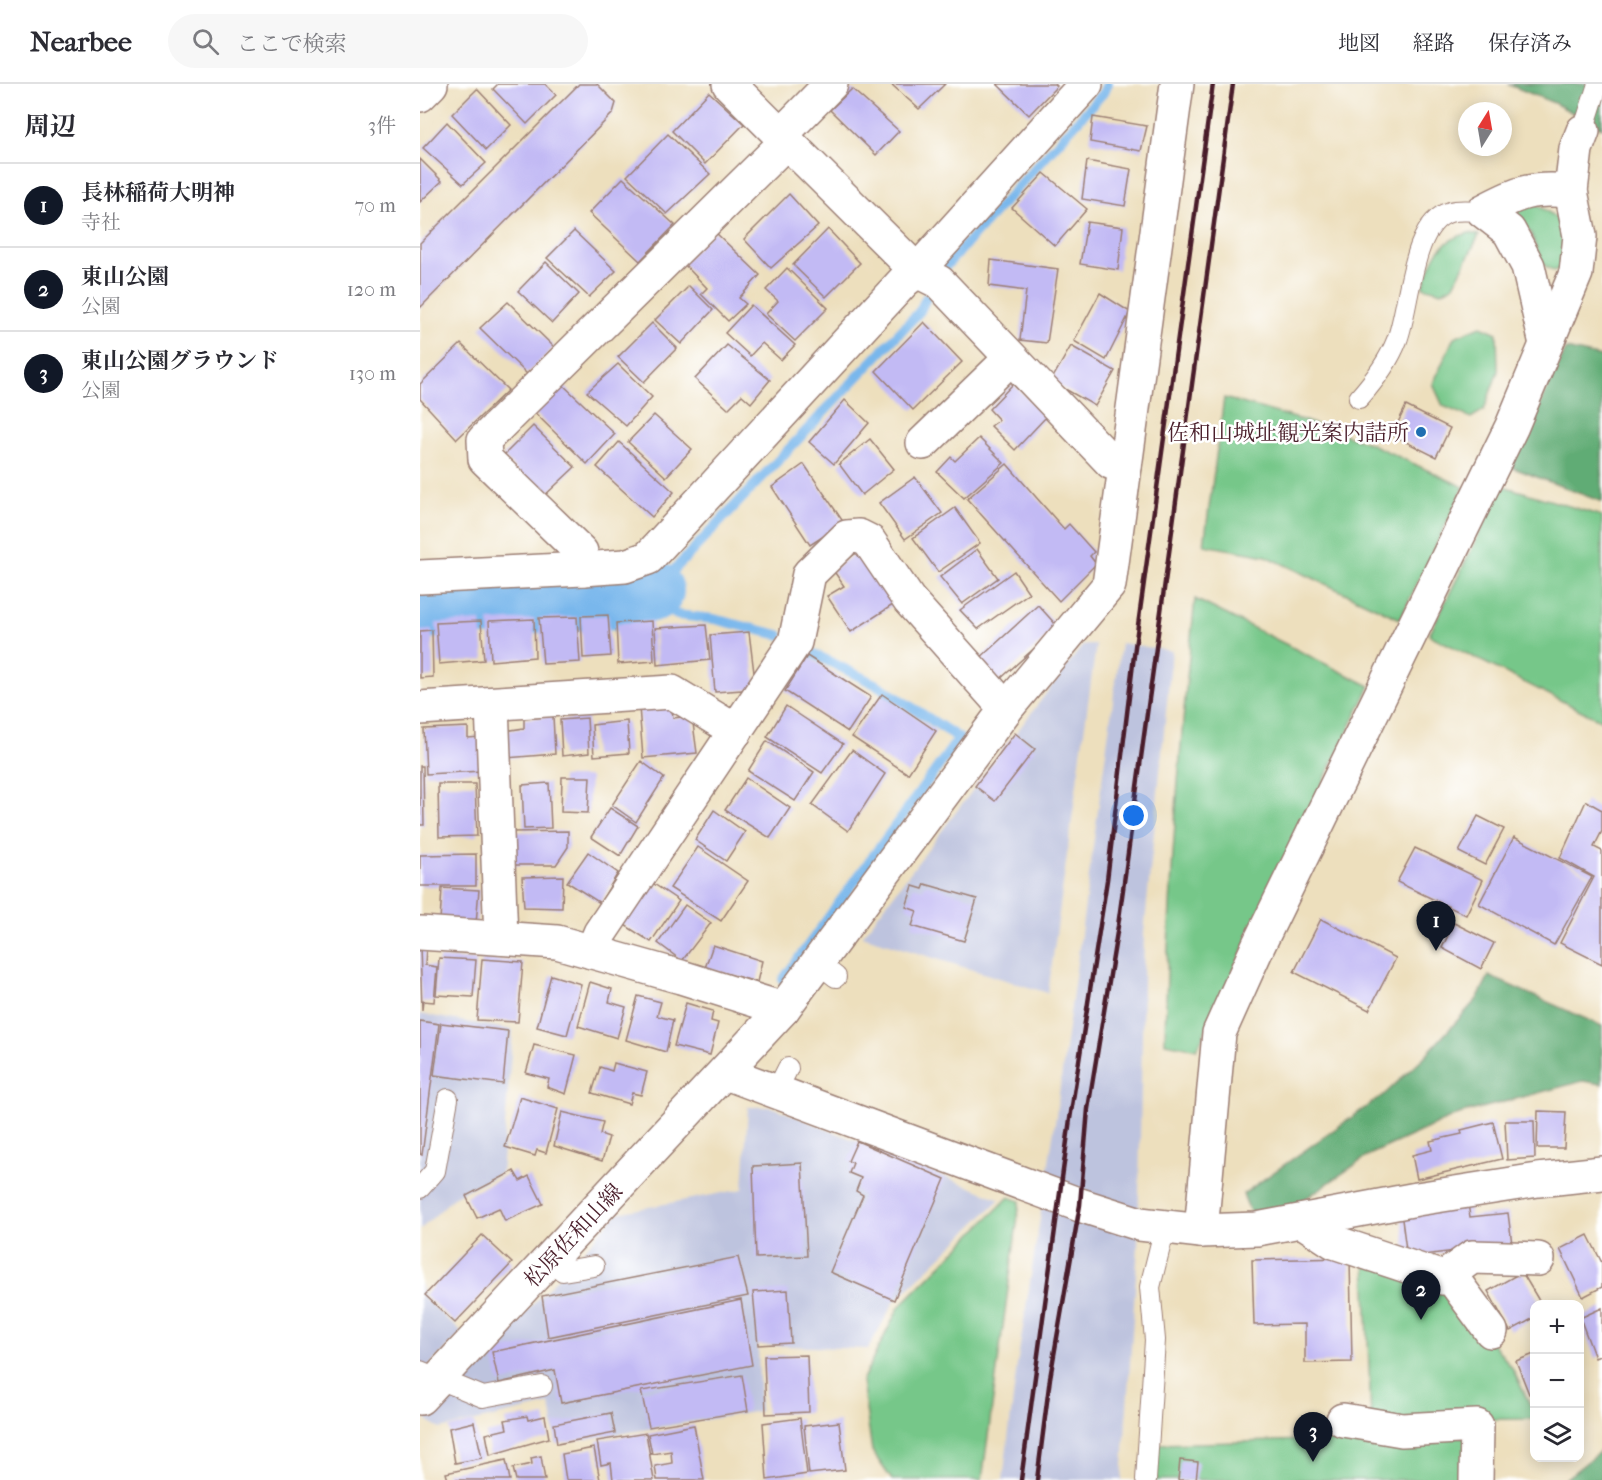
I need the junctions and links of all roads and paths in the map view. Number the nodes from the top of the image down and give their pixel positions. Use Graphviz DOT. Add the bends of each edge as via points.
graph roads {
  1 [pos="431,84"];
  2 [pos="729,84"];
  3 [pos="831,84"];
  4 [pos="1086,84"];
  5 [pos="1177,84"];
  6 [pos="1598,84"];
  7 [pos="420,95"];
  8 [pos="1583,131"];
  9 [pos="784,138"];
  10 [pos="1571,191"];
  11 [pos="1483,211"];
  12 [pos="917,271"];
  13 [pos="1546,344"];
  14 [pos="1010,359"];
  15 [pos="1359,398"];
  16 [pos="923,443"];
  17 [pos="1125,466"];
  18 [pos="583,569"];
  19 [pos="420,577"];
  20 [pos="492,705"];
  21 [pos="420,708"];
  22 [pos="1006,709"];
  23 [pos="736,731"];
  24 [pos="420,933"];
  25 [pos="501,938"];
  26 [pos="592,952"];
  27 [pos="783,1009"];
  28 [pos="726,1073"];
  29 [pos="448,1099"];
  30 [pos="1602,1173"];
  31 [pos="420,1188"];
  32 [pos="1302,1221"];
  33 [pos="1165,1227"];
  34 [pos="1201,1232"];
  35 [pos="1538,1259"];
  36 [pos="550,1260"];
  37 [pos="594,1266"];
  38 [pos="1449,1274"];
  39 [pos="1491,1331"];
  40 [pos="426,1383"];
  41 [pos="542,1386"];
  42 [pos="1343,1420"];
  43 [pos="1146,1480"];
  44 [pos="1476,1480"];
  1 -- 7 [label="street"];
  2 -- 9 [label="street"];
  3 -- 9 [label="street"];
  4 -- 12 [label="street"];
  5 -- 17 [label="street, 松原佐和山線"];
  6 -- 8 [label="lane"];
  8 -- 10 [label="street" via="1576,149"];
  9 -- 12 [label="street"];
  9 -- 18 [label="street" via="484,440 485,459 580,552"];
  10 -- 11 [label="street" via="1520,192"];
  10 -- 13 [label="street" via="1580,236 1576,273"];
  11 -- 13 [label="street" via="1509,231 1528,266"];
  11 -- 15 [label="lane" via="1449,212 1426,231 1397,340 1375,380"];
  12 -- 14 [label="street" via="939,282"];
  12 -- 18 [label="street" via="648,558 625,566"];
  13 -- 34 [label="street" via="1512,426 1219,1033"];
  14 -- 16 [label="street"];
  14 -- 17 [label="street" via="1112,463"];
  17 -- 22 [label="street, 松原佐和山線" via="1110,522 1109,585"];
  18 -- 19 [label="street" via="498,565"];
  20 -- 21 [label="street"];
  20 -- 23 [label="street" via="672,692"];
  20 -- 25 [label="street"];
  22 -- 23 [label="street" via="909,600 869,541 859,536 847,537 809,574 795,620 795,642"];
  22 -- 27 [label="street, 松原佐和山線" via="827,970"];
  23 -- 26 [label="street" via="600,933"];
  24 -- 25 [label="street"];
  25 -- 26 [label="street" via="557,942"];
  26 -- 27 [label="street"];
  27 -- 28 [label="street, 松原佐和山線"];
  28 -- 33 [label="street" via="782,1080 1060,1198 1140,1224"];
  28 -- 36 [label="street, 松原佐和山線"];
  29 -- 31 [label="lane" via="435,1171"];
  30 -- 32 [label="street" via="1417,1199"];
  32 -- 34 [label="street" via="1257,1229"];
  32 -- 38 [label="street" via="1334,1242 1443,1278"];
  33 -- 34 [label="street"];
  33 -- 43 [label="lane" via="1150,1287 1155,1340"];
  35 -- 38 [label="street" via="1472,1257"];
  36 -- 37 [label="lane" via="563,1271"];
  36 -- 40 [label="street, 松原佐和山線"];
  38 -- 39 [label="street"];
  40 -- 41 [label="lane" via="483,1397"];
  42 -- 44 [label="street" via="1402,1430 1477,1426"];
}
